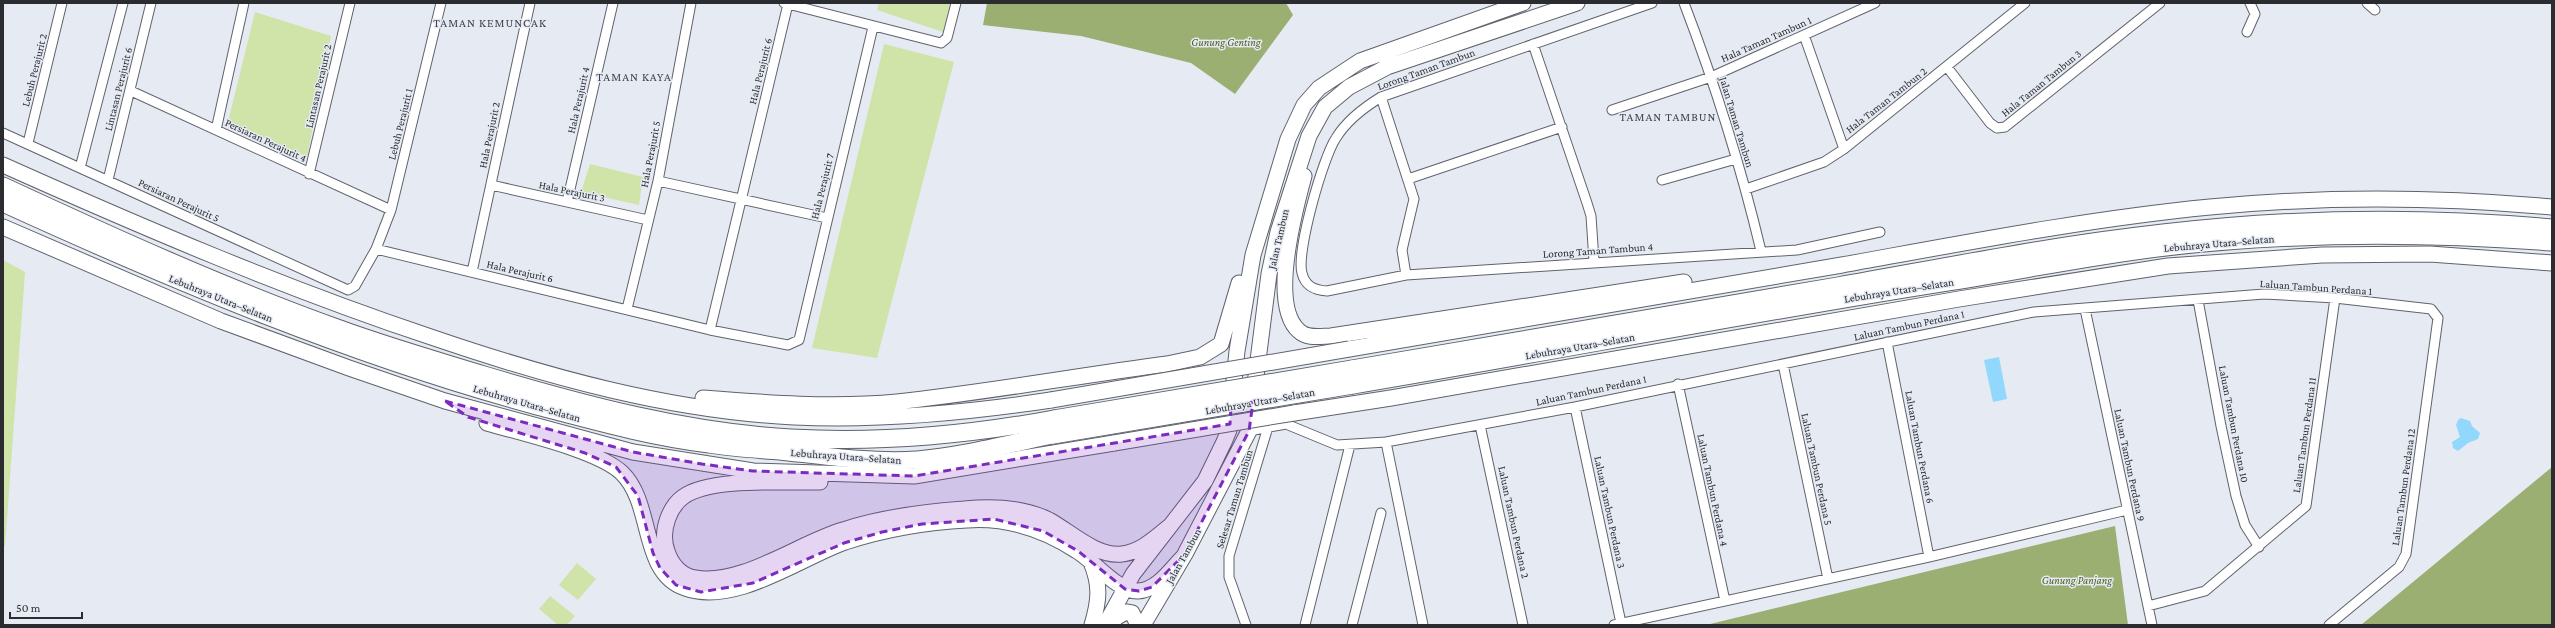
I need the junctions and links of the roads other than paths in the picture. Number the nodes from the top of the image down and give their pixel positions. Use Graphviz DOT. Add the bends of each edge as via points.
graph roads {
  1 [pos="62,3"];
  2 [pos="123,3"];
  3 [pos="151,3"];
  4 [pos="244,3"];
  5 [pos="350,3"];
  6 [pos="441,3"];
  7 [pos="530,3"];
  8 [pos="613,3"];
  9 [pos="691,3"];
  10 [pos="956,3"];
  11 [pos="1523,3"];
  12 [pos="1577,3"];
  13 [pos="1652,3"];
  14 [pos="1684,3"];
  15 [pos="1875,3"];
  16 [pos="2025,3"];
  17 [pos="2160,3"];
  18 [pos="2250,3"];
  19 [pos="2367,3"];
  20 [pos="786,4"];
  21 [pos="2375,10"];
  22 [pos="873,27"];
  23 [pos="2247,32"];
  24 [pos="1804,35"];
  25 [pos="1533,44"];
  26 [pos="1947,67"];
  27 [pos="1711,77"];
  28 [pos="131,91"];
  29 [pos="1381,97"];
  30 [pos="1612,110"];
  31 [pos="1562,127"];
  32 [pos="216,130"];
  33 [pos="3,133"];
  34 [pos="1308,136"];
  35 [pos="28,143"];
  36 [pos="1844,149"];
  37 [pos="1736,159"];
  38 [pos="3,165"];
  39 [pos="80,168"];
  40 [pos="309,174"];
  41 [pos="1408,179"];
  42 [pos="108,180"];
  43 [pos="1662,180"];
  44 [pos="658,181"];
  45 [pos="491,185"];
  46 [pos="3,186"];
  47 [pos="1746,189"];
  48 [pos="741,201"];
  49 [pos="566,202"];
  50 [pos="3,203"];
  51 [pos="2552,207"];
  52 [pos="392,210"];
  53 [pos="827,218"];
  54 [pos="648,220"];
  55 [pos="3,227"];
  56 [pos="2552,228"];
  57 [pos="1880,232"];
  58 [pos="2552,242"];
  59 [pos="376,249"];
  60 [pos="1760,251"];
  61 [pos="1253,255"];
  62 [pos="1594,261"];
  63 [pos="2552,263"];
  64 [pos="1846,264"];
  65 [pos="472,272"];
  66 [pos="1406,275"];
  67 [pos="1316,290"];
  68 [pos="2335,298"];
  69 [pos="2198,300"];
  70 [pos="627,309"];
  71 [pos="2085,309"];
  72 [pos="2438,318"];
  73 [pos="710,330"];
  74 [pos="1887,342"];
  75 [pos="788,345"];
  76 [pos="1783,364"];
  77 [pos="1353,377"];
  78 [pos="1678,384"];
  79 [pos="652,399"];
  80 [pos="446,401"];
  81 [pos="1575,407"];
  82 [pos="1480,425"];
  83 [pos="1053,427"];
  84 [pos="1268,427"];
  85 [pos="1249,431"];
  86 [pos="1386,442"];
  87 [pos="1350,445"];
  88 [pos="914,476"];
  89 [pos="2127,510"];
  90 [pos="1380,513"];
  91 [pos="1170,526"];
  92 [pos="2260,547"];
  93 [pos="1184,555"];
  94 [pos="1930,557"];
  95 [pos="1090,560"];
  96 [pos="1828,579"];
  97 [pos="1125,589"];
  98 [pos="1725,601"];
  99 [pos="2148,606"];
  100 [pos="1618,624"];
  101 [pos="1092,625"];
  102 [pos="1105,625"];
  103 [pos="1109,625"];
  104 [pos="1138,625"];
  105 [pos="1143,625"];
  106 [pos="1246,625"];
  107 [pos="1304,625"];
  108 [pos="1352,625"];
  109 [pos="1423,625"];
  110 [pos="1523,625"];
  111 [pos="2152,625"];
  112 [pos="2329,625"];
  1 -- 35 [label="street, Lebuh Perajurit 2"];
  2 -- 39 [label="street, Lintasan Perajurit 6"];
  3 -- 28 [label="street, Lintasan Perajurit 6"];
  4 -- 32 [label="street"];
  5 -- 40 [label="street, Lintasan Perajurit 2"];
  6 -- 52 [label="street, Lebuh Perajurit 1"];
  7 -- 45 [label="street, Hala Perajurit 2"];
  8 -- 49 [label="street, Hala Perajurit 4"];
  9 -- 44 [label="street, Hala Perajurit 5"];
  10 -- 22 [label="street" via="944,42 938,43"];
  11 -- 61 [label="main road, Jalan Tambun" via="1360,61 1319,88 1304,105 1288,139"];
  12 -- 34 [label="main road, Jalan Tambun" via="1409,59 1365,77 1325,107"];
  13 -- 25 [label="street, Lorong Taman Tambun"];
  14 -- 27 [label="street, Jalan Taman Tambun"];
  15 -- 24 [label="street, Hala Taman Tambun 1"];
  16 -- 26 [label="street, Hala Taman Tambun 2"];
  17 -- 26 [label="street, Hala Taman Tambun 3" via="2005,127 1997,128 1990,123"];
  18 -- 23 [label="street" via="2255,14"];
  19 -- 21 [label="street"];
  20 -- 22 [label="street"];
  20 -- 48 [label="street, Hala Perajurit 6"];
  22 -- 53 [label="street, Hala Perajurit 7"];
  24 -- 27 [label="street, Hala Taman Tambun 1"];
  24 -- 36 [label="street"];
  25 -- 29 [label="street, Lorong Taman Tambun"];
  25 -- 31 [label="street"];
  26 -- 36 [label="street, Hala Taman Tambun 2"];
  27 -- 30 [label="street, Hala Taman Tambun 1"];
  27 -- 37 [label="street, Jalan Taman Tambun"];
  28 -- 32 [label="street, Persiaran Perajurit 4"];
  28 -- 42 [label="street, Lintasan Perajurit 6"];
  29 -- 41 [label="street"];
  29 -- 67 [label="street, Lorong Taman Tambun" via="1358,112 1343,128 1330,148 1321,175 1301,265 1304,278"];
  31 -- 41 [label="street"];
  31 -- 62 [label="street" via="1591,216"];
  32 -- 40 [label="street, Persiaran Perajurit 4"];
  33 -- 35 [label="street, Persiaran Perajurit 5"];
  34 -- 64 [label="main road" via="1309,159 1290,235 1284,286 1294,324 1299,331 1308,336 1331,336 1815,262"];
  34 -- 85 [label="main road, Jalan Tambun" via="1278,232 1267,289"];
  35 -- 39 [label="street, Persiaran Perajurit 5"];
  36 -- 47 [label="street, Hala Taman Tambun 2" via="1824,162"];
  37 -- 43 [label="street"];
  37 -- 47 [label="street, Jalan Taman Tambun"];
  38 -- 79 [label="main road" via="267,280 351,311 553,376"];
  39 -- 42 [label="street, Persiaran Perajurit 5"];
  40 -- 52 [label="street, Persiaran Perajurit 4"];
  41 -- 66 [label="street" via="1414,199 1402,250"];
  42 -- 59 [label="street, Persiaran Perajurit 5" via="346,289 355,286"];
  44 -- 48 [label="street"];
  44 -- 54 [label="street, Hala Perajurit 5"];
  45 -- 49 [label="street, Hala Perajurit 3"];
  45 -- 65 [label="street, Hala Perajurit 2"];
  46 -- 83 [label="highway, Lebuhraya Utara–Selatan" via="200,274 340,329 565,399 658,422 790,438 854,439"];
  47 -- 60 [label="street, Jalan Taman Tambun"];
  48 -- 53 [label="street"];
  48 -- 73 [label="street, Hala Perajurit 6"];
  49 -- 54 [label="street, Hala Perajurit 3"];
  50 -- 83 [label="highway, Lebuhraya Utara–Selatan" via="128,260 273,318 410,368 496,395 614,426 708,444 860,459 916,460 959,454"];
  51 -- 64 [label="main road" via="2407,199 2301,201 2212,207 2116,219"];
  52 -- 59 [label="street, Lebuh Perajurit 1"];
  53 -- 75 [label="street, Hala Perajurit 7" via="799,340"];
  54 -- 70 [label="street, Hala Perajurit 5"];
  55 -- 80 [label="main road" via="221,321"];
  56 -- 77 [label="highway, Lebuhraya Utara–Selatan" via="2468,222 2328,221 2161,233 1890,276"];
  57 -- 60 [label="street, Lorong Taman Tambun 4" via="1798,250"];
  58 -- 77 [label="highway, Lebuhraya Utara–Selatan" via="2388,233 2251,239 2158,248"];
  59 -- 65 [label="street, Hala Perajurit 6"];
  60 -- 62 [label="street, Lorong Taman Tambun 4"];
  61 -- 79 [label="main road" via="1242,273 1221,344 1200,357 1167,364 896,402 775,404 692,397"];
  61 -- 91 [label="main road, Jalan Tambun" via="1237,351 1229,430 1219,457 1205,481"];
  62 -- 66 [label="street, Lorong Taman Tambun 4"];
  63 -- 88 [label="main road, bridge" via="2430,254 2252,258 2168,266"];
  64 -- 79 [label="main road, bridge" via="1051,400 932,415 794,417 726,411"];
  65 -- 70 [label="street, Hala Perajurit 6"];
  66 -- 67 [label="street, Lorong Taman Tambun 4" via="1327,291"];
  68 -- 69 [label="street, Laluan Tambun Perdana 1" via="2264,294"];
  68 -- 72 [label="street, Laluan Tambun Perdana 1" via="2427,308"];
  68 -- 92 [label="street, Laluan Tambun Perdana 11" via="2306,506"];
  69 -- 71 [label="street, Laluan Tambun Perdana 1"];
  69 -- 92 [label="street, Laluan Tambun Perdana 10" via="2236,496 2245,525"];
  70 -- 73 [label="street, Hala Perajurit 6"];
  71 -- 74 [label="street, Laluan Tambun Perdana 1" via="2034,312"];
  71 -- 89 [label="street, Laluan Tambun Perdana 9"];
  72 -- 112 [label="street, Laluan Tambun Perdana 12" via="2406,554 2399,567"];
  73 -- 75 [label="street, Hala Perajurit 6"];
  74 -- 76 [label="street, Laluan Tambun Perdana 1"];
  74 -- 94 [label="street, Laluan Tambun Perdana 6"];
  76 -- 78 [label="street, Laluan Tambun Perdana 1"];
  76 -- 96 [label="street, Laluan Tambun Perdana 5"];
  77 -- 83 [label="highway, Lebuhraya Utara–Selatan, bridge"];
  78 -- 81 [label="street, Laluan Tambun Perdana 1"];
  78 -- 98 [label="street, Laluan Tambun Perdana 4"];
  80 -- 88 [label="main road" via="633,452 694,462 753,471"];
  80 -- 95 [label="main road" via="468,417 606,460 616,467 631,483 638,496 653,553 660,568 676,585 688,589 701,592 733,588 782,571 844,543 882,532 922,524 968,520 994,519 1043,532"];
  81 -- 82 [label="street, Laluan Tambun Perdana 1"];
  81 -- 100 [label="street, Laluan Tambun Perdana 3"];
  82 -- 86 [label="street, Laluan Tambun Perdana 1"];
  82 -- 110 [label="street, Laluan Tambun Perdana 2"];
  84 -- 85 [label="street, Laluan Tambun Perdana 1"];
  84 -- 87 [label="street, Laluan Tambun Perdana 1" via="1286,424 1337,445"];
  84 -- 106 [label="street, Selesar Taman Tambun" via="1229,556 1229,577"];
  85 -- 93 [label="main road, Jalan Tambun"];
  86 -- 87 [label="street, Laluan Tambun Perdana 1"];
  86 -- 109 [label="street"];
  87 -- 107 [label="street"];
  88 -- 91 [label="main road" via="876,482 711,486 683,497 676,505 665,527 669,558 683,574 705,579 747,571 841,530 878,520 920,513 993,507 1016,510 1047,520 1091,546 1113,554 1123,554 1143,547"];
  89 -- 94 [label="street"];
  89 -- 99 [label="street, Laluan Tambun Perdana 9"];
  90 -- 108 [label="street"];
  91 -- 97 [label="main road, Jalan Tambun" via="1133,574"];
  92 -- 99 [label="street, Laluan Tambun Perdana 11" via="2205,591"];
  93 -- 97 [label="main road" via="1162,580 1152,587 1138,591"];
  93 -- 105 [label="main road, Jalan Tambun"];
  94 -- 96 [label="street"];
  95 -- 97 [label="main road"];
  95 -- 101 [label="main road" via="1099,586 1099,599"];
  96 -- 98 [label="street"];
  97 -- 102 [label="main road, Jalan Tambun"];
  98 -- 100 [label="street"];
  99 -- 111 [label="street, Laluan Tambun Perdana 9"];
  103 -- 104 [label="main road" via="1126,612 1132,613"];
}
